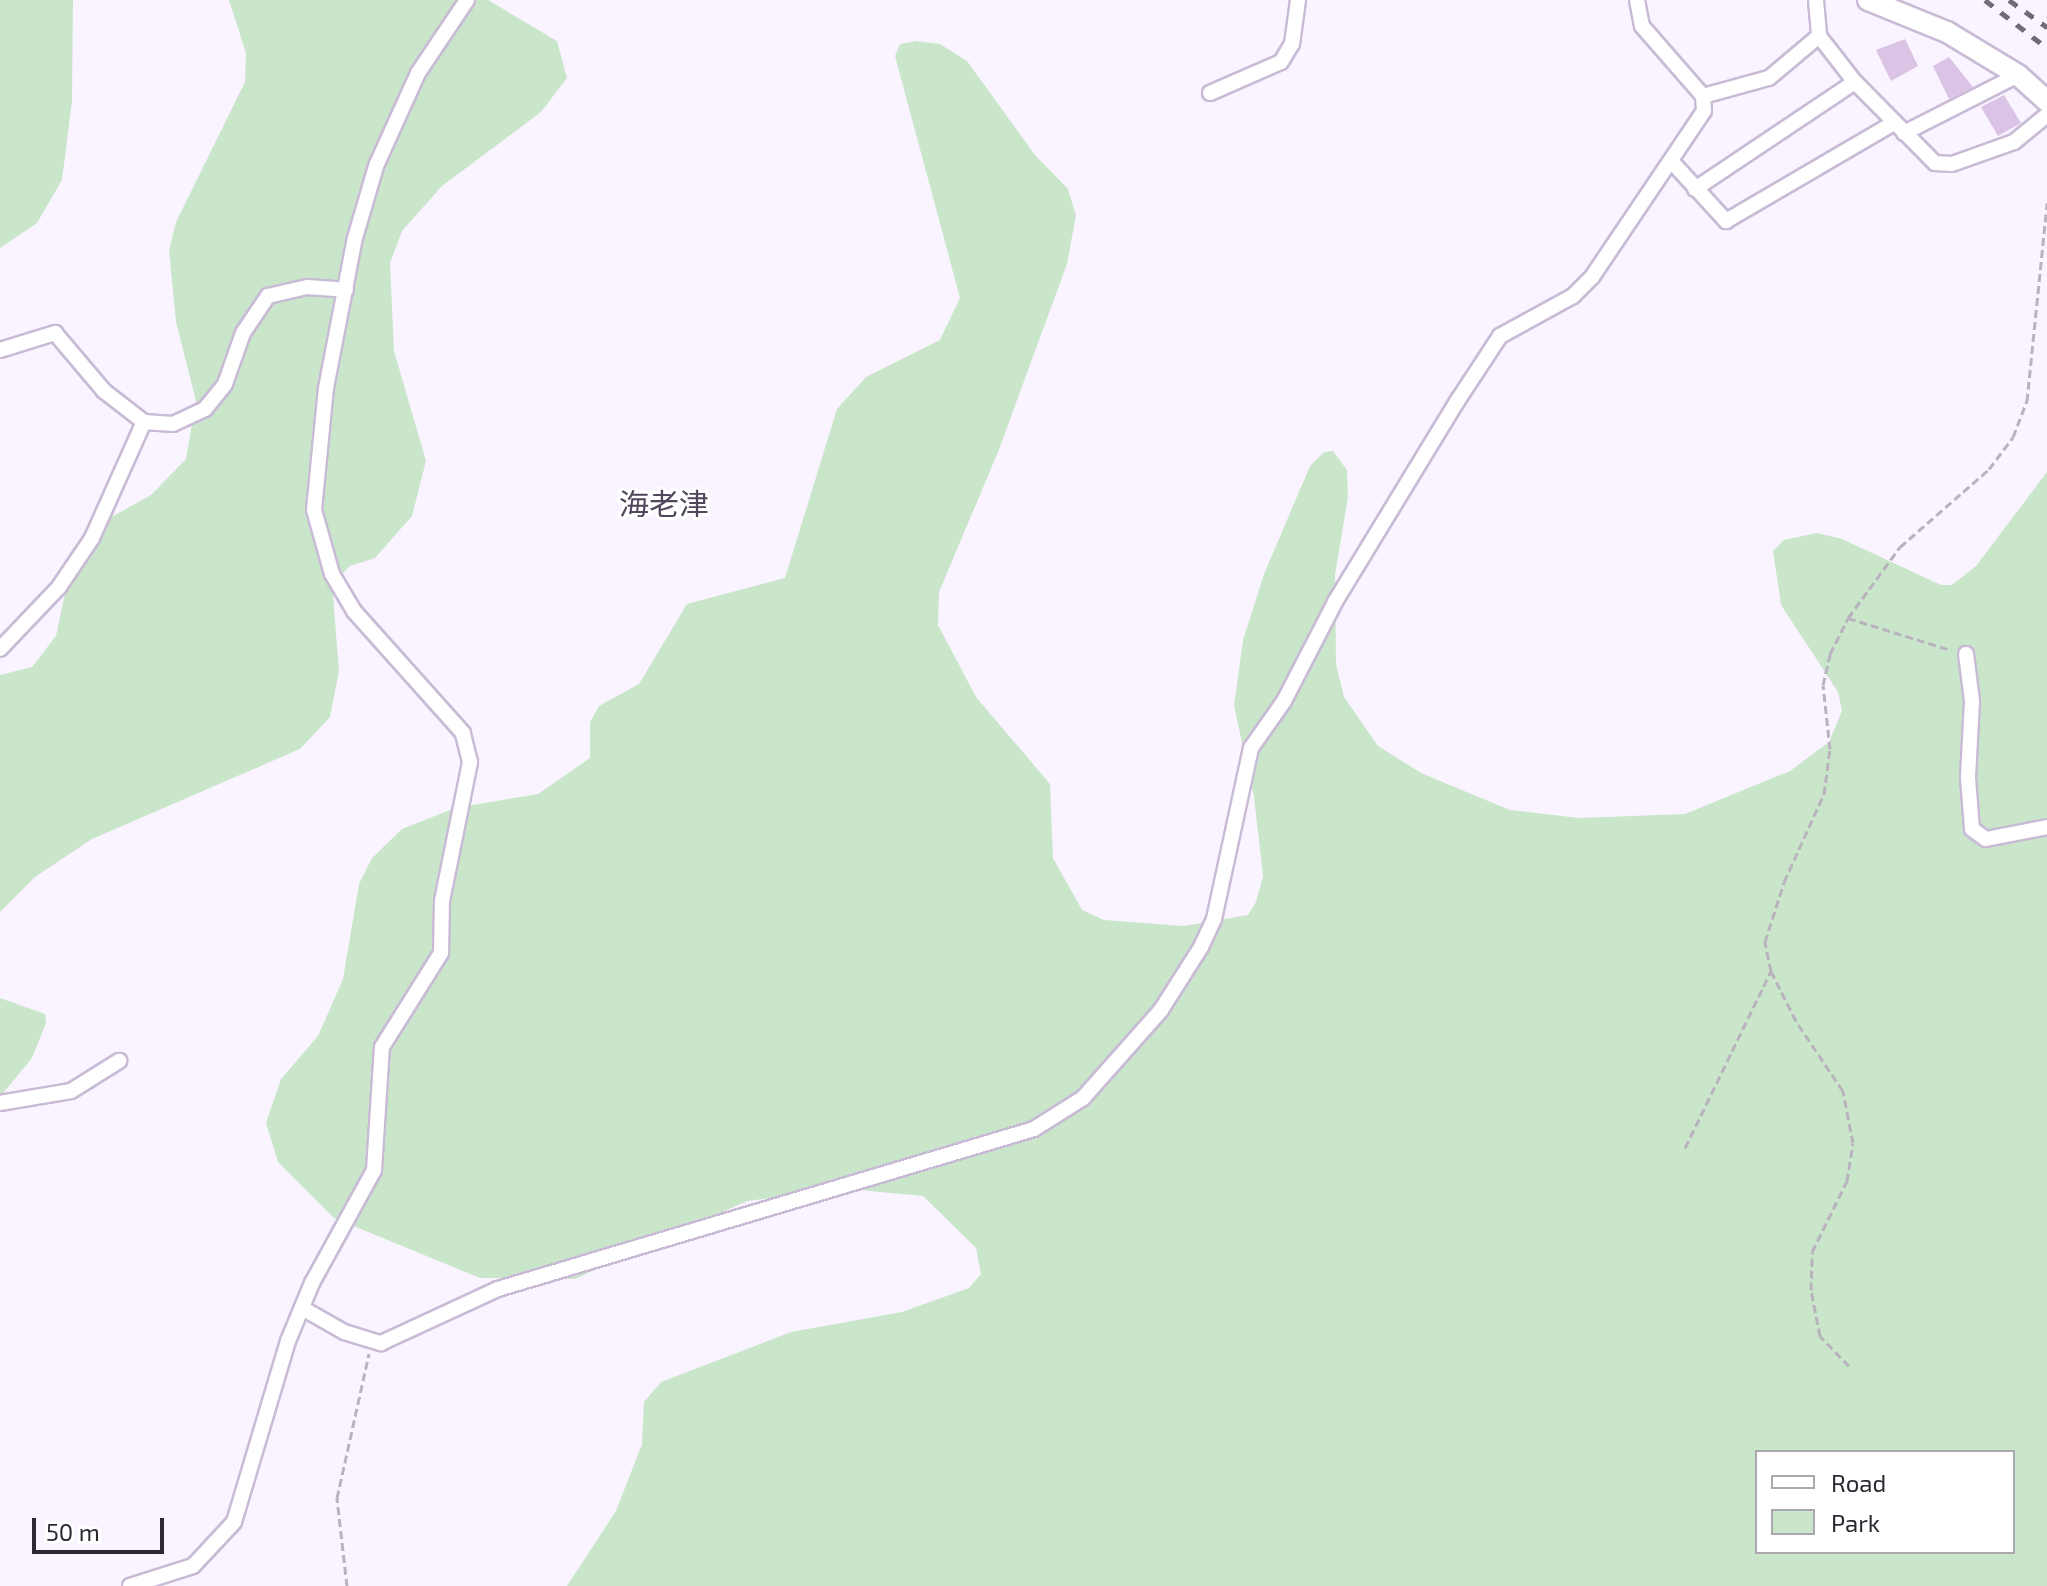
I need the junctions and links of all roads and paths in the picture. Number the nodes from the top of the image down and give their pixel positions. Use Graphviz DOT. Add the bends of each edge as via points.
graph roads {
  1 [pos="467,0"];
  2 [pos="1298,0"];
  3 [pos="1637,0"];
  4 [pos="1816,0"];
  5 [pos="1868,0"];
  6 [pos="1819,36"];
  7 [pos="2018,75"];
  8 [pos="1855,82"];
  9 [pos="1210,93"];
  10 [pos="1703,96"];
  11 [pos="2047,101"];
  12 [pos="2047,115"];
  13 [pos="1899,128"];
  14 [pos="1673,163"];
  15 [pos="1695,189"];
  16 [pos="2047,203"];
  17 [pos="346,290"];
  18 [pos="0,350"];
  19 [pos="144,422"];
  20 [pos="1848,618"];
  21 [pos="0,649"];
  22 [pos="1966,654"];
  23 [pos="2047,827"];
  24 [pos="1771,971"];
  25 [pos="119,1061"];
  26 [pos="0,1103"];
  27 [pos="1685,1148"];
  28 [pos="302,1308"];
  29 [pos="373,1343"];
  30 [pos="1849,1366"];
  31 [pos="130,1586"];
  32 [pos="347,1586"];
  1 -- 17 [label="street" via="418,73 376,166"];
  2 -- 9 [label="street" via="1292,44 1281,62"];
  3 -- 10 [label="street" via="1642,26"];
  4 -- 6 [label="street"];
  5 -- 7 [label="street" via="1947,32"];
  6 -- 8 [label="street"];
  6 -- 10 [label="street" via="1769,78"];
  7 -- 11 [label="street"];
  7 -- 13 [label="street"];
  8 -- 13 [label="street"];
  8 -- 15 [label="street"];
  10 -- 14 [label="street" via="1704,111"];
  12 -- 13 [label="street" via="2014,142 1952,164 1935,163"];
  13 -- 15 [label="street" via="1726,221"];
  14 -- 15 [label="street"];
  14 -- 29 [label="street" via="1592,277 1573,296 1500,336 1458,400 1335,602 1284,701 1251,748 1214,919 1201,947 1161,1010 1083,1098 1034,1129 498,1289"];
  16 -- 20 [label="path" via="2027,401 2013,437 1989,469 1900,547"];
  17 -- 19 [label="street" via="307,287 268,296 243,333 225,384 205,409 173,424"];
  17 -- 28 [label="street" via="318,453 317,533 354,611 382,647 440,703 463,733 470,762 442,901 441,953 382,1047 374,1170"];
  18 -- 19 [label="street" via="55,333 104,391"];
  19 -- 21 [label="street" via="92,538 59,587"];
  20 -- 22 [label="path"];
  20 -- 24 [label="path" via="1830,654 1823,685 1830,749 1824,794 1770,917 1765,942"];
  22 -- 23 [label="street" via="1972,701 1972,829 1986,839"];
  24 -- 27 [label="path"];
  24 -- 30 [label="path" via="1846,1104 1853,1143 1847,1181 1812,1252 1811,1290 1820,1336"];
  25 -- 26 [label="street" via="71,1091"];
  28 -- 29 [label="street"];
  28 -- 31 [label="street" via="234,1522 193,1566"];
  29 -- 32 [label="path" via="348,1430 337,1498 337,1535"];
}
